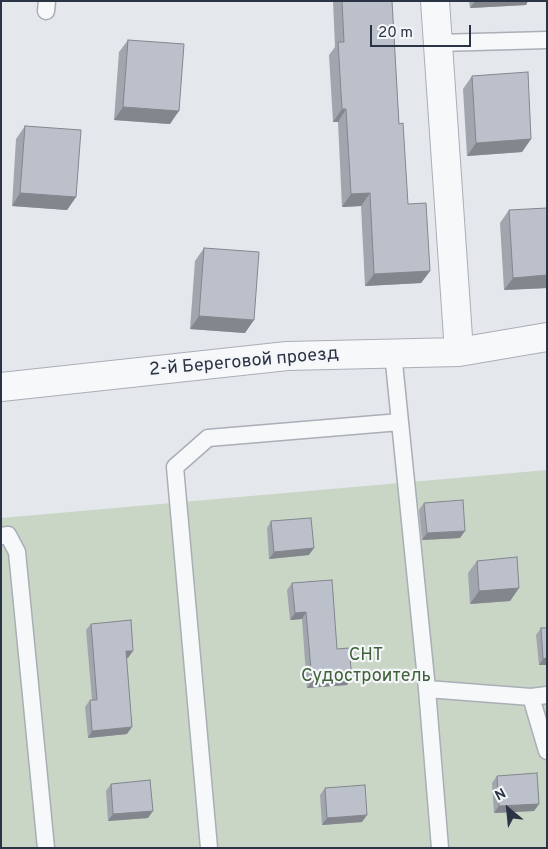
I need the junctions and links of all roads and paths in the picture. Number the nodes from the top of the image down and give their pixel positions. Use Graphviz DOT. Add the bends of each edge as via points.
graph roads {
  1 [pos="435,1"];
  2 [pos="547,40"];
  3 [pos="438,43"];
  4 [pos="547,337"];
  5 [pos="459,352"];
  6 [pos="392,353"];
  7 [pos="1,387"];
  8 [pos="400,422"];
  9 [pos="1,536"];
  10 [pos="427,689"];
  11 [pos="539,696"];
  12 [pos="547,751"];
  13 [pos="46,848"];
  14 [pos="209,848"];
  15 [pos="440,848"];
  1 -- 3 [label="street"];
  2 -- 3 [label="lane"];
  3 -- 5 [label="street"];
  4 -- 5 [label="street, 2-й Береговой проезд"];
  5 -- 6 [label="street, 2-й Береговой проезд"];
  6 -- 7 [label="street, 2-й Береговой проезд" via="287,356"];
  6 -- 8 [label="lane"];
  8 -- 10 [label="lane"];
  8 -- 14 [label="lane" via="208,438 175,467"];
  9 -- 13 [label="lane" via="8,535 17,552"];
  10 -- 11 [label="lane"];
  10 -- 15 [label="lane"];
  11 -- 12 [label="lane"];
}
